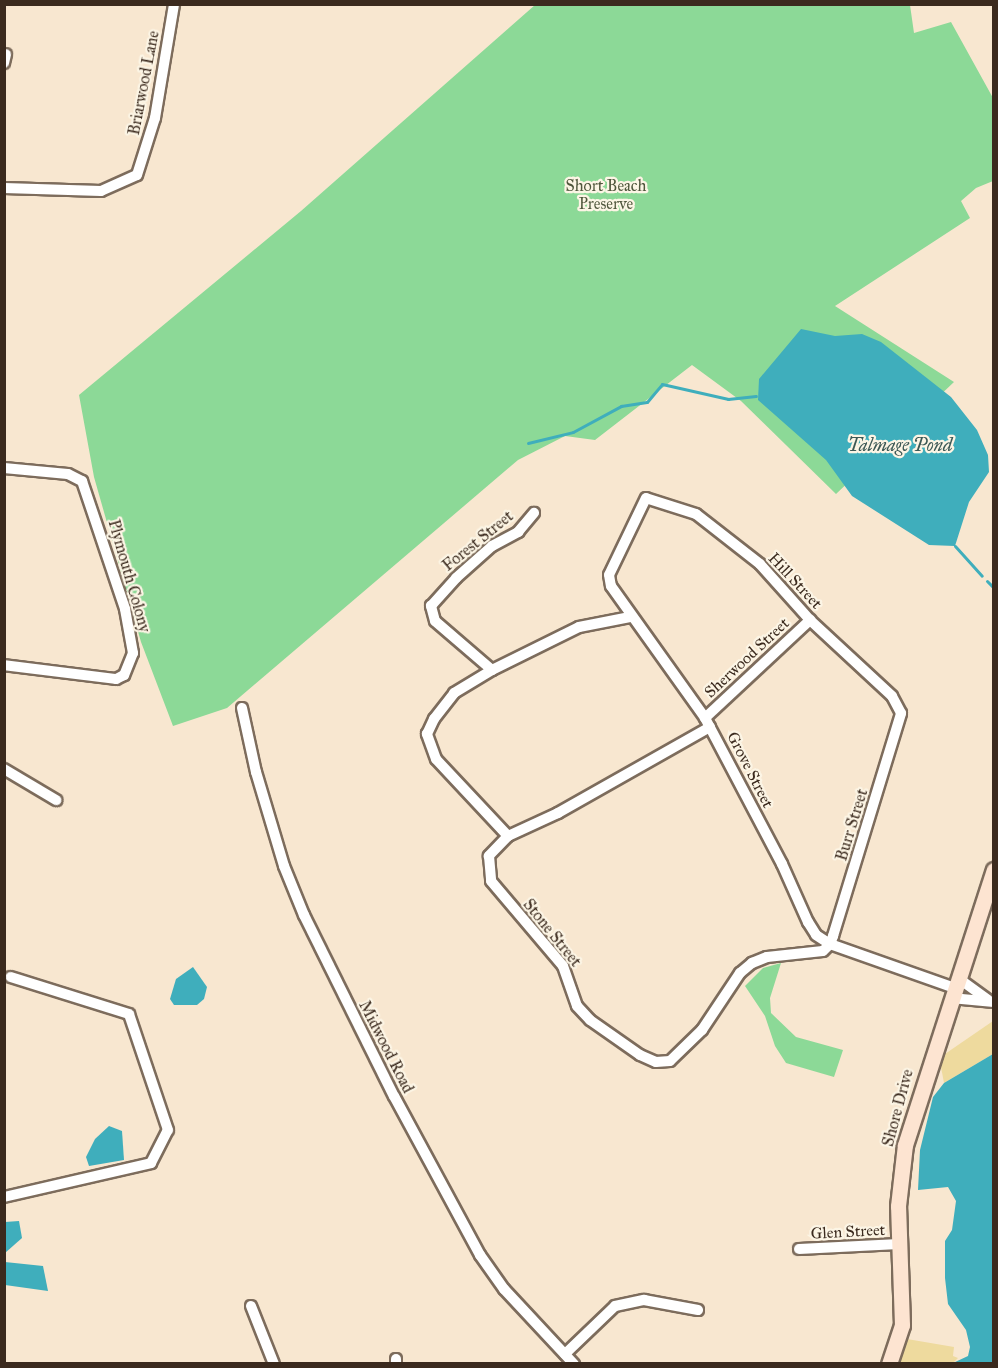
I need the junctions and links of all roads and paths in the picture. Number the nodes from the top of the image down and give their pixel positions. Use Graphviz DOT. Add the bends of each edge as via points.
graph roads {
  1 [pos="174,4"];
  2 [pos="4,188"];
  3 [pos="4,468"];
  4 [pos="646,498"];
  5 [pos="534,513"];
  6 [pos="630,617"];
  7 [pos="810,620"];
  8 [pos="4,665"];
  9 [pos="492,670"];
  10 [pos="242,708"];
  11 [pos="901,713"];
  12 [pos="708,723"];
  13 [pos="4,769"];
  14 [pos="56,800"];
  15 [pos="508,836"];
  16 [pos="993,870"];
  17 [pos="830,944"];
  18 [pos="10,977"];
  19 [pos="955,988"];
  20 [pos="991,1001"];
  21 [pos="4,1197"];
  22 [pos="899,1244"];
  23 [pos="799,1249"];
  24 [pos="251,1306"];
  25 [pos="698,1310"];
  26 [pos="565,1354"];
  27 [pos="274,1364"];
  28 [pos="574,1364"];
  29 [pos="889,1364"];
  1 -- 2 [label="street, Briarwood Lane" via="155,118 137,175 101,191"];
  3 -- 8 [label="street, Plymouth Colony" via="68,474 82,480 125,609 133,653 124,675 116,679"];
  4 -- 6 [label="street, Grove Street" via="609,575 611,586"];
  4 -- 7 [label="street, Hill Street" via="680,507 707,521 712,529 760,564"];
  5 -- 9 [label="street, Forest Street" via="518,532 492,546 456,578 431,606 435,621"];
  6 -- 9 [label="street" via="579,627"];
  6 -- 12 [label="street, Grove Street"];
  7 -- 11 [label="street, Hill Street" via="892,696"];
  7 -- 12 [label="street, Sherwood Street"];
  9 -- 15 [label="street" via="442,705 427,734 428,746 447,773"];
  10 -- 26 [label="street, Midwood Road" via="284,866 331,971 480,1255 504,1289"];
  11 -- 17 [label="street, Burr Street"];
  12 -- 15 [label="street, Stone Street" via="558,813"];
  12 -- 17 [label="street, Grove Street" via="808,922 816,935"];
  13 -- 14 [label="street"];
  15 -- 17 [label="street, Stone Street" via="489,856 491,880 563,966 577,1006 590,1020 656,1062 670,1060 684,1050 752,963 767,957 815,955"];
  16 -- 19 [label="main road, Shore Drive"];
  17 -- 19 [label="street, Grove Street"];
  18 -- 21 [label="street" via="129,1014 168,1130 151,1163"];
  19 -- 20 [label="street"];
  19 -- 20 [label="street"];
  19 -- 22 [label="main road, Shore Drive" via="905,1145"];
  22 -- 23 [label="street, Glen Street"];
  22 -- 29 [label="main road, Shore Drive" via="902,1325"];
  24 -- 27 [label="street"];
  25 -- 26 [label="street" via="644,1300 615,1306"];
  26 -- 28 [label="street, Midwood Road"];
}
